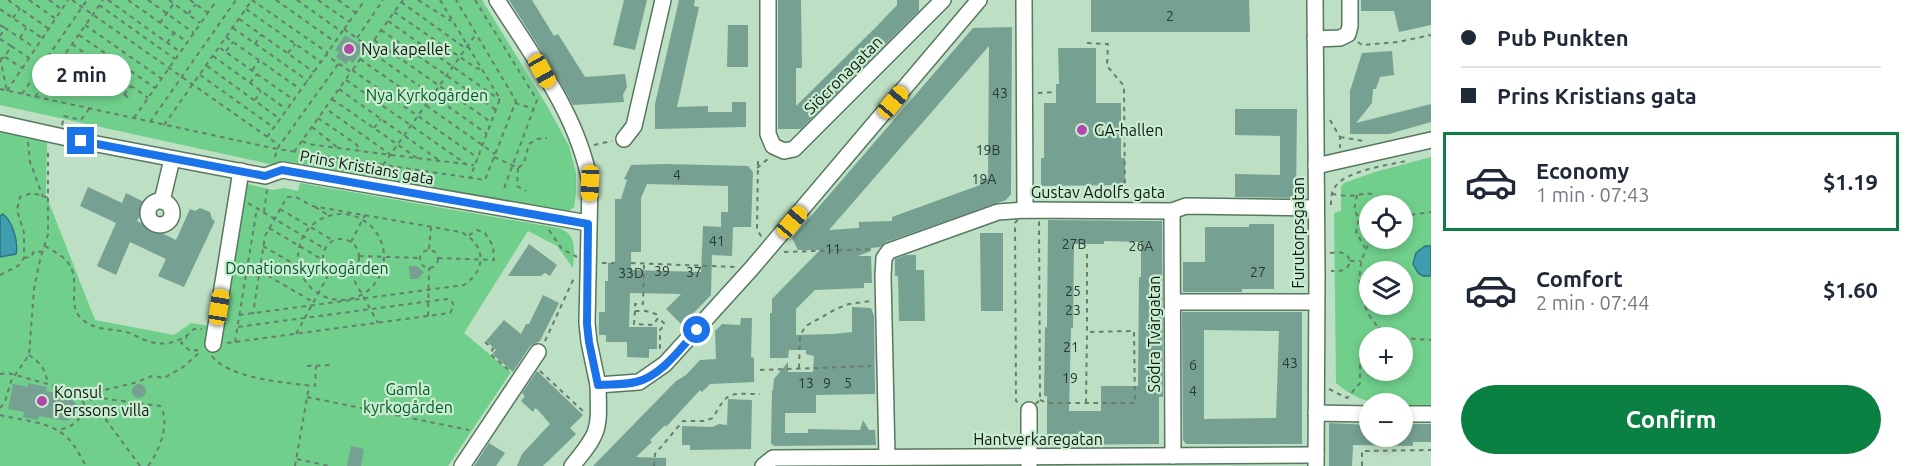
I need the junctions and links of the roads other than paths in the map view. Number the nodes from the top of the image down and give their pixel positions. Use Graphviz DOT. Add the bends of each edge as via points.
graph roads {
  1 [pos="497,0"];
  2 [pos="663,0"];
  3 [pos="768,0"];
  4 [pos="943,0"];
  5 [pos="979,0"];
  6 [pos="1024,0"];
  7 [pos="1315,0"];
  8 [pos="1350,0"];
  9 [pos="1315,39"];
  10 [pos="0,123"];
  11 [pos="624,139"];
  12 [pos="1431,140"];
  13 [pos="172,159"];
  14 [pos="1316,166"];
  15 [pos="241,171"];
  16 [pos="1316,200"];
  17 [pos="162,201"];
  18 [pos="1025,210"];
  19 [pos="1172,212"];
  20 [pos="588,224"];
  21 [pos="1173,302"];
  22 [pos="1316,302"];
  23 [pos="216,344"];
  24 [pos="535,357"];
  25 [pos="598,385"];
  26 [pos="1034,405"];
  27 [pos="1316,413"];
  28 [pos="1359,414"];
  29 [pos="1413,414"];
  30 [pos="1431,414"];
  31 [pos="1173,456"];
  32 [pos="887,457"];
  33 [pos="1316,460"];
  34 [pos="1029,462"];
  35 [pos="462,466"];
  36 [pos="572,466"];
  37 [pos="763,466"];
  1 -- 20 [label="street" via="542,71 582,148 590,183"];
  2 -- 11 [label="street" via="634,126"];
  3 -- 4 [label="street, Siöcronagatan" via="768,134 775,148 786,152 794,149"];
  5 -- 25 [label="street" via="684,345 639,381"];
  6 -- 18 [label="street"];
  7 -- 9 [label="street, Furutorpsgatan"];
  8 -- 9 [label="street" via="1348,34"];
  9 -- 14 [label="street, Furutorpsgatan"];
  10 -- 13 [label="street, Prins Kristians gata"];
  12 -- 14 [label="street"];
  13 -- 15 [label="street, Prins Kristians gata"];
  13 -- 17 [label="street"];
  14 -- 16 [label="street, Furutorpsgatan"];
  15 -- 20 [label="street, Prins Kristians gata" via="265,176 282,170"];
  15 -- 23 [label="street"];
  16 -- 19 [label="street, Gustav Adolfs gata" via="1186,206"];
  16 -- 22 [label="street, Furutorpsgatan"];
  18 -- 19 [label="street, Gustav Adolfs gata"];
  18 -- 32 [label="street, Gustav Adolfs gata" via="998,212 881,251"];
  19 -- 21 [label="street, Södra Tvärgatan"];
  20 -- 25 [label="street" via="587,324"];
  21 -- 22 [label="street"];
  21 -- 31 [label="street, Södra Tvärgatan"];
  22 -- 27 [label="street, Furutorpsgatan"];
  24 -- 35 [label="street"];
  25 -- 36 [label="street" via="598,426 593,440"];
  26 -- 34 [label="street"];
  27 -- 28 [label="street"];
  27 -- 33 [label="street, Furutorpsgatan"];
  29 -- 30 [label="street"];
  31 -- 33 [label="street, Hantverkaregatan"];
  31 -- 34 [label="street, Hantverkaregatan"];
  32 -- 34 [label="street, Hantverkaregatan"];
  32 -- 37 [label="street, Hantverkaregatan" via="773,458"];
}
